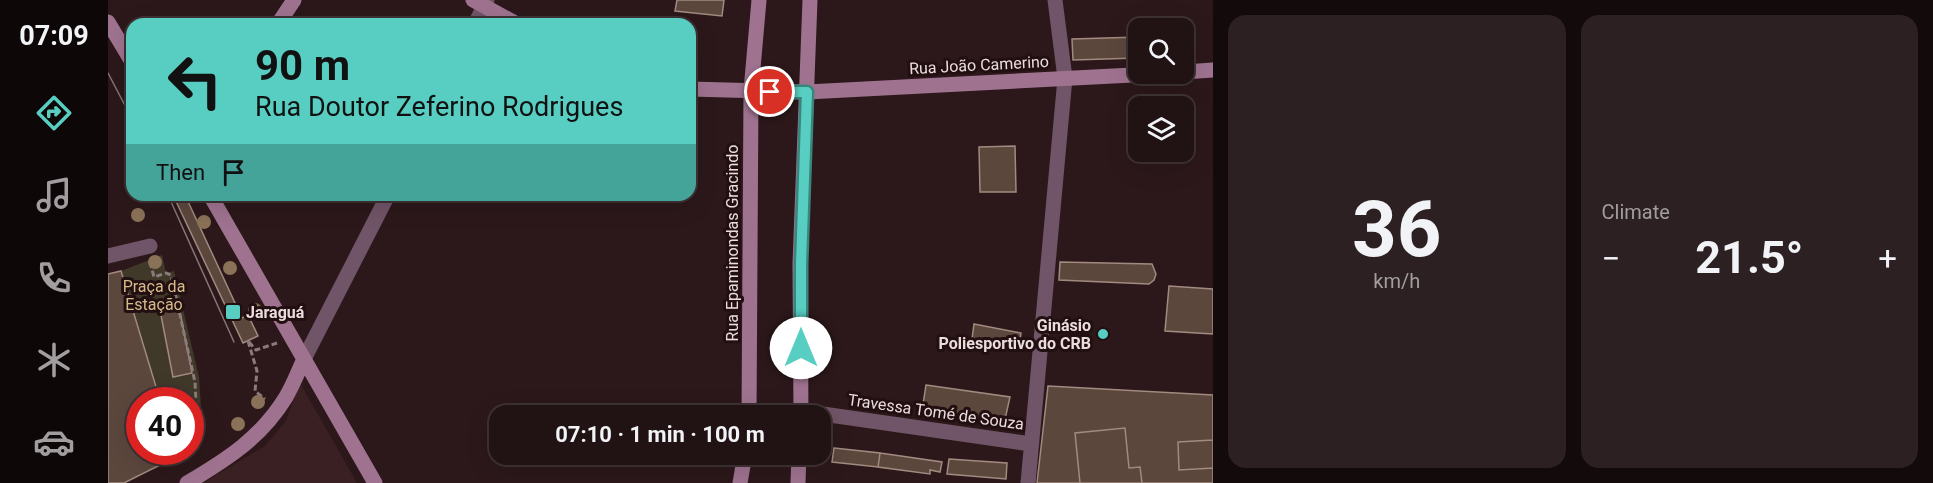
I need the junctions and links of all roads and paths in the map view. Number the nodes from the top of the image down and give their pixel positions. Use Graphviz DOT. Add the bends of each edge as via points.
graph roads {
  1 [pos="294,0"];
  2 [pos="759,0"];
  3 [pos="810,0"];
  4 [pos="1055,0"];
  5 [pos="481,2"];
  6 [pos="282,18"];
  7 [pos="477,18"];
  8 [pos="507,18"];
  9 [pos="108,22"];
  10 [pos="126,52"];
  11 [pos="1213,70"];
  12 [pos="1194,71"];
  13 [pos="1128,75"];
  14 [pos="1065,78"];
  15 [pos="696,89"];
  16 [pos="751,92"];
  17 [pos="807,92"];
  18 [pos="213,201"];
  19 [pos="385,201"];
  20 [pos="149,253"];
  21 [pos="108,256"];
  22 [pos="282,342"];
  23 [pos="304,359"];
  24 [pos="195,387"];
  25 [pos="267,401"];
  26 [pos="749,405"];
  27 [pos="801,405"];
  28 [pos="831,417"];
  29 [pos="1031,444"];
  30 [pos="743,465"];
  31 [pos="799,465"];
  32 [pos="187,483"];
  33 [pos="375,483"];
  34 [pos="740,483"];
  35 [pos="798,483"];
  36 [pos="1028,483"];
  1 -- 6 [label="street"];
  2 -- 16 [label="street, Rua Epaminondas Gracindo"];
  3 -- 17 [label="street"];
  4 -- 14 [label="street"];
  5 -- 7 [label="street"];
  5 -- 8 [label="street"];
  9 -- 10 [label="street"];
  11 -- 12 [label="street"];
  13 -- 14 [label="street, Rua João Camerino"];
  14 -- 17 [label="street, Rua João Camerino"];
  14 -- 29 [label="street"];
  15 -- 16 [label="street, Rua João Camerino"];
  16 -- 17 [label="street, Rua João Camerino"];
  16 -- 26 [label="street, Rua Epaminondas Gracindo"];
  17 -- 27 [label="street"];
  18 -- 23 [label="street"];
  19 -- 23 [label="street"];
  20 -- 21 [label="street"];
  20 -- 24 [label="path" via="154,277 171,275"];
  22 -- 25 [label="path" via="256,350 248,341 257,371 255,391"];
  23 -- 32 [label="street" via="287,395 252,440"];
  23 -- 33 [label="street"];
  28 -- 29 [label="street, Travessa Tomé de Souza"];
  29 -- 36 [label="street"];
  30 -- 34 [label="street"];
  31 -- 35 [label="street"];
}
